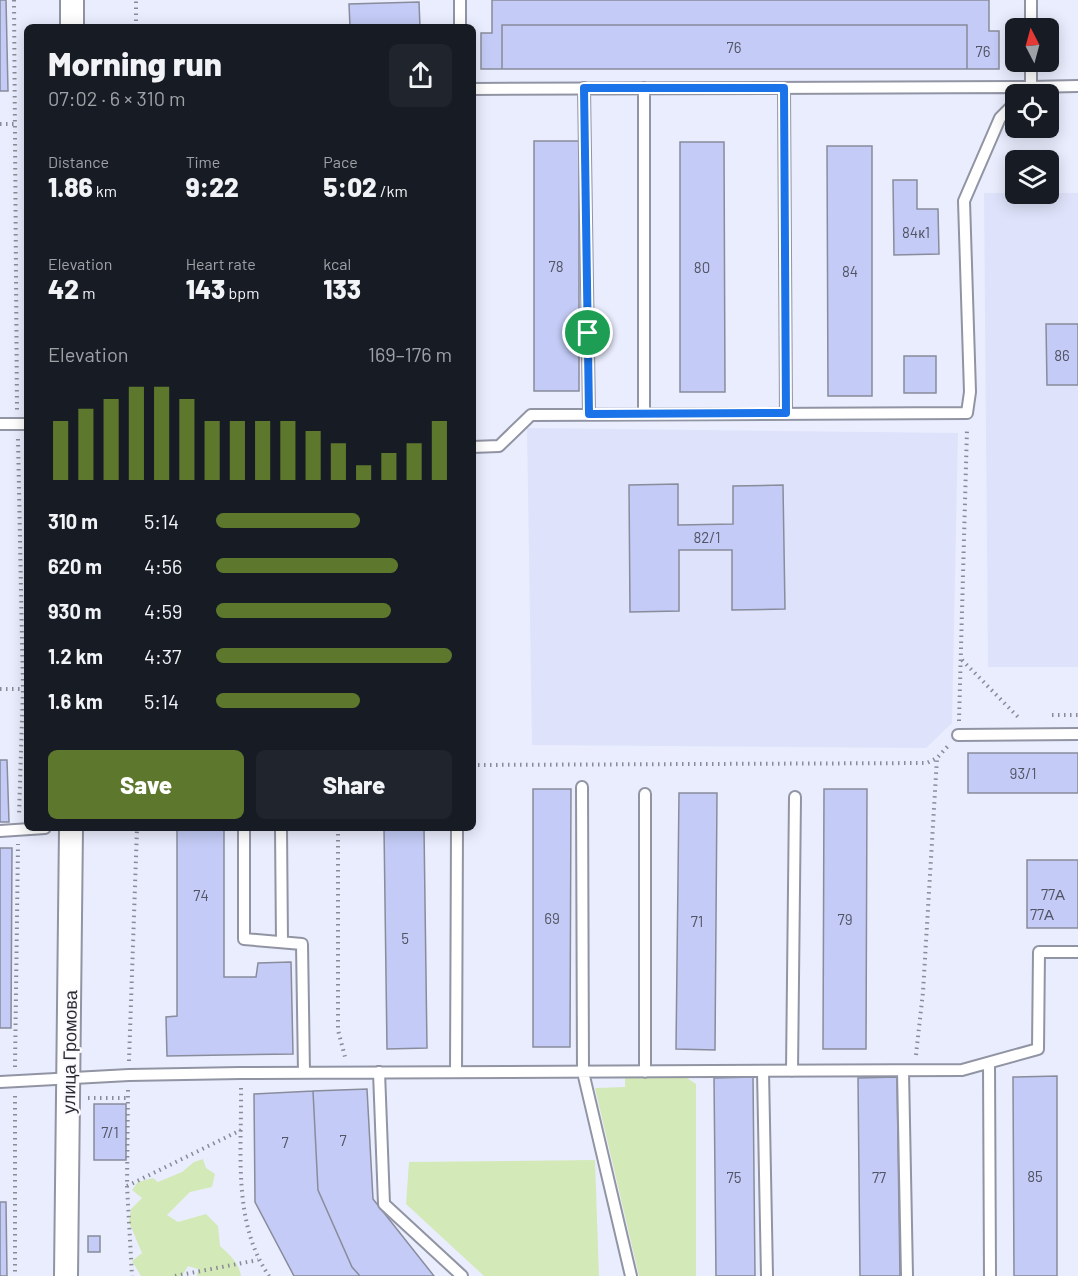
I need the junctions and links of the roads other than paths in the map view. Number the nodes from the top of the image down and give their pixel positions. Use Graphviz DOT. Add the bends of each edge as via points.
graph roads {
  1 [pos="72,0"];
  2 [pos="460,0"];
  3 [pos="1031,0"];
  4 [pos="1031,18"];
  5 [pos="72,24"];
  6 [pos="460,24"];
  7 [pos="1078,86"];
  8 [pos="584,88"];
  9 [pos="644,88"];
  10 [pos="784,88"];
  11 [pos="1059,88"];
  12 [pos="476,89"];
  13 [pos="1005,91"];
  14 [pos="1005,113"];
  15 [pos="786,413"];
  16 [pos="589,414"];
  17 [pos="644,414"];
  18 [pos="0,424"];
  19 [pos="22,424"];
  20 [pos="476,447"];
  21 [pos="1078,734"];
  22 [pos="958,735"];
  23 [pos="582,788"];
  24 [pos="645,794"];
  25 [pos="795,797"];
  26 [pos="24,830"];
  27 [pos="0,831"];
  28 [pos="71,831"];
  29 [pos="244,831"];
  30 [pos="281,831"];
  31 [pos="457,831"];
  32 [pos="282,942"];
  33 [pos="1078,952"];
  34 [pos="989,1063"];
  35 [pos="763,1071"];
  36 [pos="792,1071"];
  37 [pos="909,1071"];
  38 [pos="304,1072"];
  39 [pos="379,1072"];
  40 [pos="456,1072"];
  41 [pos="583,1072"];
  42 [pos="645,1072"];
  43 [pos="68,1080"];
  44 [pos="0,1082"];
  45 [pos="66,1276"];
  46 [pos="462,1276"];
  47 [pos="631,1276"];
  48 [pos="767,1276"];
  49 [pos="907,1276"];
  50 [pos="990,1276"];
  1 -- 5 [label="street"];
  2 -- 6 [label="lane"];
  3 -- 4 [label="lane"];
  7 -- 11 [label="lane"];
  8 -- 9 [label="lane"];
  8 -- 12 [label="lane"];
  8 -- 16 [label="lane"];
  9 -- 10 [label="lane"];
  9 -- 17 [label="lane"];
  10 -- 13 [label="lane"];
  10 -- 15 [label="lane"];
  14 -- 15 [label="lane" via="964,201 970,392 967,413"];
  15 -- 17 [label="lane"];
  16 -- 17 [label="lane"];
  16 -- 20 [label="lane" via="531,415 499,446"];
  18 -- 19 [label="lane"];
  21 -- 22 [label="lane"];
  23 -- 41 [label="lane"];
  24 -- 42 [label="lane"];
  25 -- 36 [label="lane"];
  26 -- 27 [label="lane"];
  28 -- 43 [label="street, улица Громова"];
  29 -- 32 [label="lane" via="244,939"];
  30 -- 32 [label="lane"];
  31 -- 40 [label="lane"];
  32 -- 38 [label="lane" via="302,944"];
  33 -- 34 [label="lane" via="1039,952 1038,1049"];
  34 -- 37 [label="lane" via="962,1070"];
  34 -- 50 [label="lane"];
  35 -- 36 [label="lane"];
  35 -- 42 [label="lane"];
  35 -- 48 [label="lane"];
  36 -- 37 [label="lane"];
  37 -- 49 [label="lane"];
  38 -- 39 [label="lane"];
  38 -- 43 [label="lane"];
  39 -- 40 [label="lane"];
  39 -- 46 [label="lane" via="384,1204"];
  40 -- 41 [label="lane"];
  41 -- 42 [label="lane"];
  41 -- 47 [label="lane"];
  43 -- 44 [label="lane"];
  43 -- 45 [label="street, улица Громова"];
}
